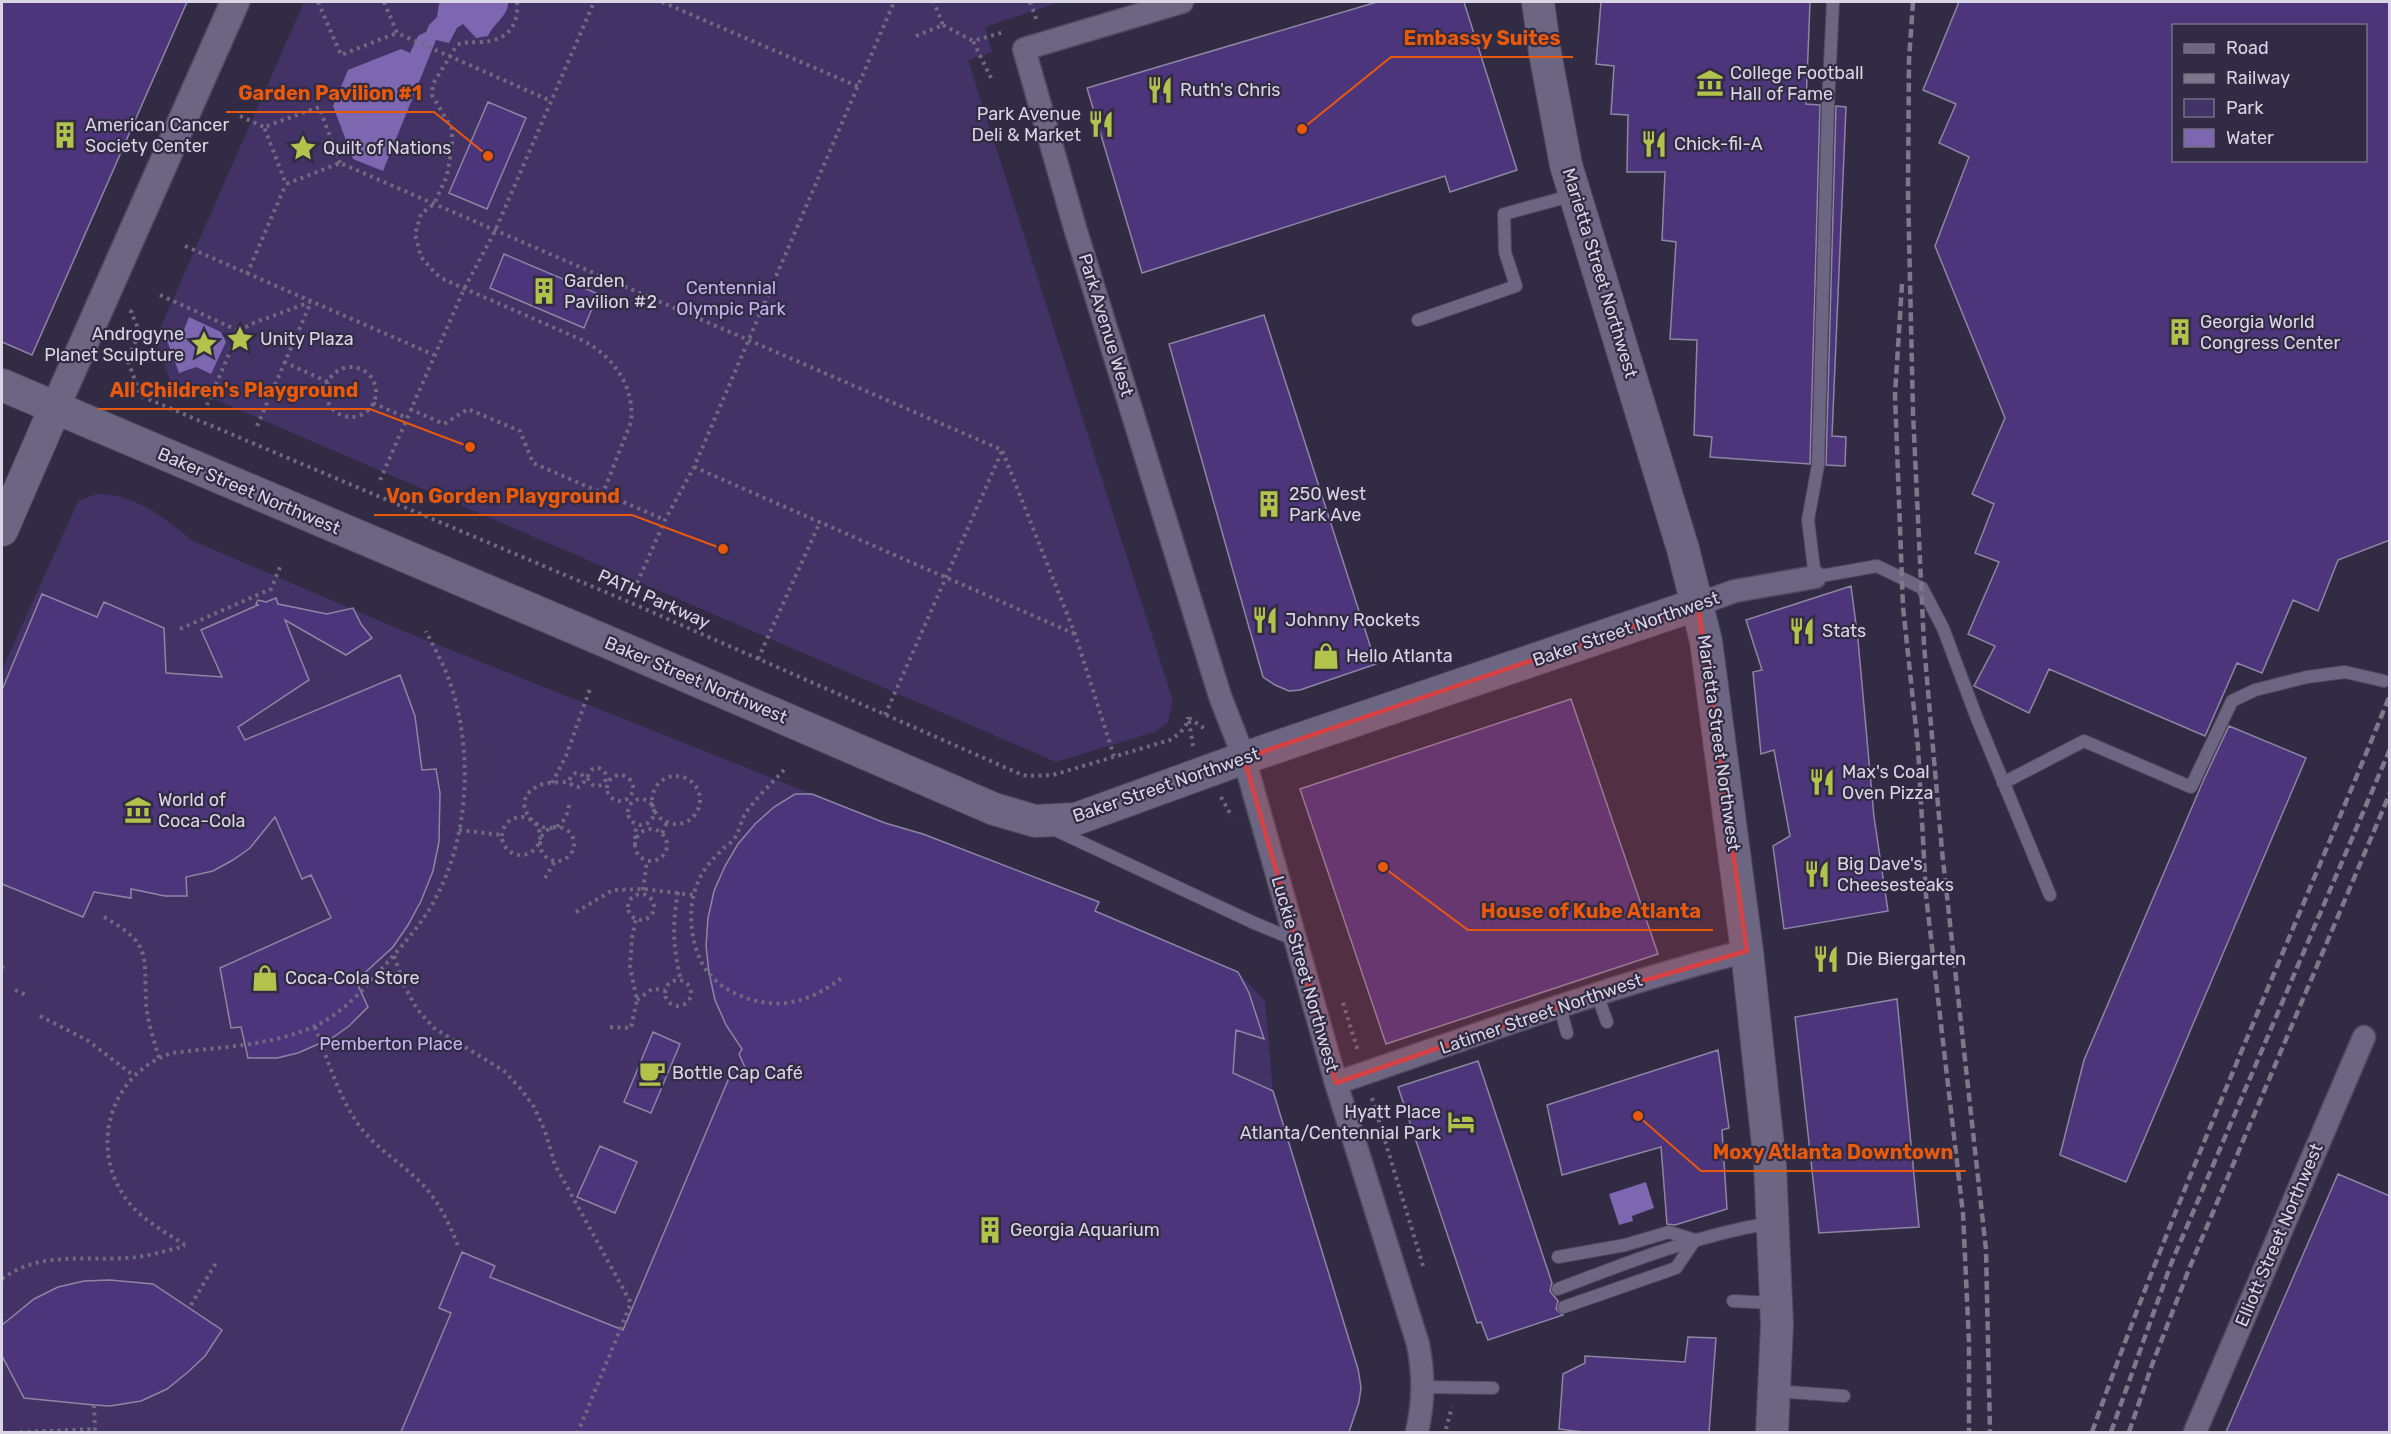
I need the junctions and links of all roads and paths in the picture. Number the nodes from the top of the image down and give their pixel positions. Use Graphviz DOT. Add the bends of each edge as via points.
graph roads {
  1 [pos="235,2"];
  2 [pos="318,2"];
  3 [pos="384,2"];
  4 [pos="518,2"];
  5 [pos="594,2"];
  6 [pos="662,2"];
  7 [pos="894,2"];
  8 [pos="934,2"];
  9 [pos="1030,2"];
  10 [pos="1182,2"];
  11 [pos="1538,2"];
  12 [pos="1833,2"];
  13 [pos="1037,22"];
  14 [pos="943,26"];
  15 [pos="397,33"];
  16 [pos="916,36"];
  17 [pos="988,37"];
  18 [pos="973,41"];
  19 [pos="452,57"];
  20 [pos="991,78"];
  21 [pos="859,87"];
  22 [pos="551,101"];
  23 [pos="240,116"];
  24 [pos="264,127"];
  25 [pos="340,163"];
  26 [pos="286,184"];
  27 [pos="1575,195"];
  28 [pos="434,204"];
  29 [pos="495,231"];
  30 [pos="185,246"];
  31 [pos="247,274"];
  32 [pos="464,289"];
  33 [pos="160,295"];
  34 [pos="311,302"];
  35 [pos="130,312"];
  36 [pos="1418,320"];
  37 [pos="239,331"];
  38 [pos="748,341"];
  39 [pos="434,355"];
  40 [pos="284,362"];
  41 [pos="328,382"];
  42 [pos="2,386"];
  43 [pos="373,403"];
  44 [pos="207,405"];
  45 [pos="55,408"];
  46 [pos="410,409"];
  47 [pos="407,418"];
  48 [pos="256,426"];
  49 [pos="1002,450"];
  50 [pos="694,467"];
  51 [pos="380,480"];
  52 [pos="603,493"];
  53 [pos="665,520"];
  54 [pos="820,522"];
  55 [pos="2,530"];
  56 [pos="280,567"];
  57 [pos="947,577"];
  58 [pos="1815,577"];
  59 [pos="634,590"];
  60 [pos="1698,604"];
  61 [pos="180,629"];
  62 [pos="426,632"];
  63 [pos="1075,634"];
  64 [pos="758,659"];
  65 [pos="2384,681"];
  66 [pos="590,689"];
  67 [pos="885,715"];
  68 [pos="1188,717"];
  69 [pos="1114,756"];
  70 [pos="1244,758"];
  71 [pos="784,770"];
  72 [pos="586,778"];
  73 [pos="571,782"];
  74 [pos="607,782"];
  75 [pos="2003,783"];
  76 [pos="552,784"];
  77 [pos="630,800"];
  78 [pos="570,805"];
  79 [pos="654,809"];
  80 [pos="529,819"];
  81 [pos="1035,821"];
  82 [pos="650,822"];
  83 [pos="667,822"];
  84 [pos="636,825"];
  85 [pos="554,827"];
  86 [pos="655,829"];
  87 [pos="459,830"];
  88 [pos="662,833"];
  89 [pos="502,835"];
  90 [pos="540,840"];
  91 [pos="635,841"];
  92 [pos="555,861"];
  93 [pos="646,861"];
  94 [pos="545,878"];
  95 [pos="642,891"];
  96 [pos="678,892"];
  97 [pos="693,895"];
  98 [pos="2050,895"];
  99 [pos="576,912"];
  100 [pos="104,917"];
  101 [pos="636,919"];
  102 [pos="1295,940"];
  103 [pos="1747,951"];
  104 [pos="394,955"];
  105 [pos="844,976"];
  106 [pos="681,981"];
  107 [pos="15,990"];
  108 [pos="665,990"];
  109 [pos="1598,994"];
  110 [pos="26,995"];
  111 [pos="636,1000"];
  112 [pos="1560,1006"];
  113 [pos="40,1016"];
  114 [pos="1607,1022"];
  115 [pos="315,1026"];
  116 [pos="610,1027"];
  117 [pos="1567,1033"];
  118 [pos="2364,1037"];
  119 [pos="159,1058"];
  120 [pos="134,1075"];
  121 [pos="1336,1083"];
  122 [pos="1773,1222"];
  123 [pos="1695,1240"];
  124 [pos="1625,1245"];
  125 [pos="459,1248"];
  126 [pos="1558,1257"];
  127 [pos="217,1261"];
  128 [pos="1629,1262"];
  129 [pos="2,1279"];
  130 [pos="1558,1289"];
  131 [pos="1733,1301"];
  132 [pos="1776,1303"];
  133 [pos="191,1305"];
  134 [pos="1564,1307"];
  135 [pos="1423,1387"];
  136 [pos="1493,1388"];
  137 [pos="1774,1391"];
  138 [pos="1844,1396"];
  139 [pos="94,1405"];
  140 [pos="95,1431"];
  141 [pos="20,1432"];
  142 [pos="578,1432"];
  143 [pos="1417,1432"];
  144 [pos="1772,1432"];
  145 [pos="2195,1432"];
  1 -- 45 [label="street"];
  2 -- 15 [label="path" via="341,55"];
  3 -- 15 [label="path"];
  4 -- 19 [label="path" via="516,21 506,35 499,40 464,42 457,45"];
  5 -- 22 [label="path"];
  6 -- 21 [label="path"];
  7 -- 21 [label="path"];
  8 -- 14 [label="path"];
  9 -- 13 [label="path"];
  10 -- 70 [label="street, Park Avenue West" via="1023,49 1220,696"];
  11 -- 27 [label="main road, Marietta Street Northwest" via="1566,165"];
  12 -- 58 [label="lane" via="1818,465 1808,520"];
  14 -- 16 [label="path"];
  14 -- 18 [label="path"];
  15 -- 19 [label="path"];
  17 -- 18 [label="path"];
  18 -- 20 [label="path"];
  19 -- 22 [label="path"];
  19 -- 28 [label="path" via="434,84 432,95 452,129 447,176"];
  21 -- 38 [label="path"];
  22 -- 29 [label="path"];
  23 -- 24 [label="path"];
  24 -- 25 [label="path" via="319,107"];
  24 -- 26 [label="path"];
  25 -- 26 [label="path"];
  25 -- 28 [label="path"];
  26 -- 31 [label="path"];
  27 -- 36 [label="lane" via="1504,214 1505,252 1516,286"];
  27 -- 60 [label="main road, Marietta Street Northwest"];
  28 -- 29 [label="path"];
  28 -- 32 [label="path" via="421,214 415,234 421,257 436,274"];
  29 -- 32 [label="path"];
  29 -- 38 [label="path"];
  30 -- 31 [label="path"];
  31 -- 34 [label="path"];
  32 -- 39 [label="path"];
  32 -- 52 [label="path" via="595,347 623,377 633,410 631,422"];
  33 -- 37 [label="path"];
  34 -- 37 [label="path"];
  34 -- 39 [label="path"];
  34 -- 40 [label="path"];
  35 -- 64 [label="path, PATH Parkway" via="142,337 137,339 127,359 141,396"];
  37 -- 44 [label="path"];
  38 -- 49 [label="path"];
  38 -- 50 [label="path"];
  39 -- 46 [label="path"];
  40 -- 41 [label="path"];
  40 -- 48 [label="path"];
  41 -- 43 [label="path" via="329,404 340,414 363,414"];
  41 -- 43 [label="path" via="338,371 358,368 374,382"];
  42 -- 45 [label="main road, Baker Street Northwest"];
  43 -- 47 [label="path"];
  45 -- 55 [label="main road"];
  45 -- 81 [label="main road, Baker Street Northwest" via="994,809"];
  46 -- 47 [label="path"];
  46 -- 52 [label="path" via="444,424 468,409 520,431 533,463"];
  47 -- 51 [label="path"];
  49 -- 57 [label="path"];
  49 -- 63 [label="path"];
  50 -- 53 [label="path"];
  50 -- 54 [label="path"];
  52 -- 53 [label="path"];
  53 -- 59 [label="path"];
  54 -- 57 [label="path"];
  54 -- 64 [label="path"];
  56 -- 61 [label="path" via="271,589"];
  57 -- 63 [label="path"];
  57 -- 67 [label="path"];
  58 -- 60 [label="street, Baker Street Northwest" via="1735,591"];
  58 -- 75 [label="lane" via="1877,566 1922,588 1943,628"];
  60 -- 70 [label="main road, Baker Street Northwest"];
  60 -- 103 [label="main road, Marietta Street Northwest"];
  62 -- 87 [label="path" via="458,711 464,748"];
  63 -- 69 [label="path"];
  64 -- 67 [label="path, PATH Parkway"];
  65 -- 75 [label="lane" via="2345,672 2307,677 2255,690 2232,701 2191,787 2084,741"];
  66 -- 76 [label="path"];
  67 -- 69 [label="path, PATH Parkway" via="1027,776 1053,774"];
  68 -- 69 [label="path, PATH Parkway" via="1184,728 1170,740"];
  70 -- 81 [label="main road, Baker Street Northwest" via="1076,819"];
  70 -- 102 [label="street, Luckie Street Northwest"];
  71 -- 97 [label="path" via="746,812 734,839 708,864"];
  72 -- 73 [label="path" via="581,786"];
  72 -- 73 [label="path" via="575,773"];
  72 -- 74 [label="path" via="598,786"];
  72 -- 74 [label="path" via="592,770 601,769"];
  73 -- 76 [label="path"];
  74 -- 77 [label="path" via="612,798"];
  74 -- 77 [label="path" via="617,776 628,778 633,788"];
  75 -- 98 [label="lane"];
  76 -- 80 [label="path" via="538,785 528,794 524,807"];
  77 -- 79 [label="path" via="645,799"];
  77 -- 84 [label="path" via="627,815"];
  78 -- 85 [label="path" via="568,815"];
  79 -- 82 [label="path"];
  79 -- 83 [label="path"];
  79 -- 83 [label="path" via="654,791 667,777 685,777 693,783 700,799 693,816 685,822"];
  80 -- 85 [label="path" via="540,827"];
  80 -- 89 [label="path" via="511,820"];
  80 -- 90 [label="path" via="538,827"];
  81 -- 102 [label="lane"];
  82 -- 84 [label="path"];
  82 -- 86 [label="path"];
  83 -- 88 [label="path"];
  84 -- 91 [label="path"];
  85 -- 90 [label="path" via="545,831"];
  85 -- 92 [label="path" via="563,828 573,843 571,853"];
  86 -- 88 [label="path"];
  86 -- 91 [label="path" via="639,833"];
  87 -- 89 [label="path"];
  87 -- 104 [label="path" via="447,872 429,909"];
  88 -- 93 [label="path" via="667,849 663,856"];
  89 -- 90 [label="path" via="510,852 519,855 529,854"];
  90 -- 92 [label="path" via="540,850"];
  91 -- 93 [label="path" via="639,857"];
  92 -- 94 [label="path"];
  93 -- 95 [label="path"];
  95 -- 96 [label="path"];
  95 -- 99 [label="path" via="613,890"];
  95 -- 101 [label="path" via="628,903 628,910"];
  95 -- 101 [label="path" via="653,900 653,913 648,918"];
  96 -- 97 [label="path"];
  96 -- 106 [label="path" via="673,933"];
  97 -- 105 [label="path" via="691,918 700,957 711,976 729,990 747,998 785,1003 824,991"];
  100 -- 119 [label="path" via="124,929 143,950 148,1017"];
  101 -- 111 [label="path" via="630,967"];
  102 -- 121 [label="street, Luckie Street Northwest"];
  103 -- 109 [label="street, Latimer Street Northwest"];
  103 -- 122 [label="main road, Marietta Street Northwest"];
  104 -- 115 [label="path" via="361,992 334,1016"];
  104 -- 142 [label="path" via="417,1009 434,1028 504,1071 534,1107 555,1165 631,1303"];
  106 -- 108 [label="path" via="668,984"];
  106 -- 108 [label="path" via="690,990 687,1002 669,1003"];
  107 -- 110 [label="path"];
  108 -- 111 [label="path" via="652,989"];
  109 -- 112 [label="street, Latimer Street Northwest"];
  109 -- 114 [label="lane"];
  111 -- 116 [label="path" via="631,1028"];
  112 -- 117 [label="lane"];
  112 -- 121 [label="street, Latimer Street Northwest"];
  113 -- 120 [label="path" via="87,1040"];
  115 -- 119 [label="path" via="287,1037"];
  115 -- 125 [label="path" via="350,1113 370,1140 420,1181 434,1198"];
  118 -- 145 [label="street, Elliott Street Northwest"];
  119 -- 120 [label="path"];
  120 -- 129 [label="path" via="119,1095 110,1118 108,1162 116,1185 131,1205 185,1245 145,1256 59,1258 31,1263"];
  121 -- 135 [label="street, Luckie Street Northwest" via="1418,1344"];
  122 -- 123 [label="lane"];
  122 -- 132 [label="main road, Marietta Street Northwest"];
  123 -- 124 [label="lane" via="1669,1232"];
  123 -- 128 [label="lane"];
  123 -- 134 [label="lane" via="1676,1268"];
  124 -- 126 [label="lane"];
  124 -- 128 [label="lane"];
  127 -- 133 [label="path"];
  128 -- 130 [label="lane"];
  131 -- 132 [label="lane"];
  132 -- 137 [label="main road, Marietta Street Northwest"];
  135 -- 136 [label="lane"];
  135 -- 143 [label="street, Luckie Street Northwest"];
  137 -- 138 [label="lane"];
  137 -- 144 [label="main road, Marietta Street Northwest"];
  139 -- 140 [label="path"];
  140 -- 141 [label="path"];
}
